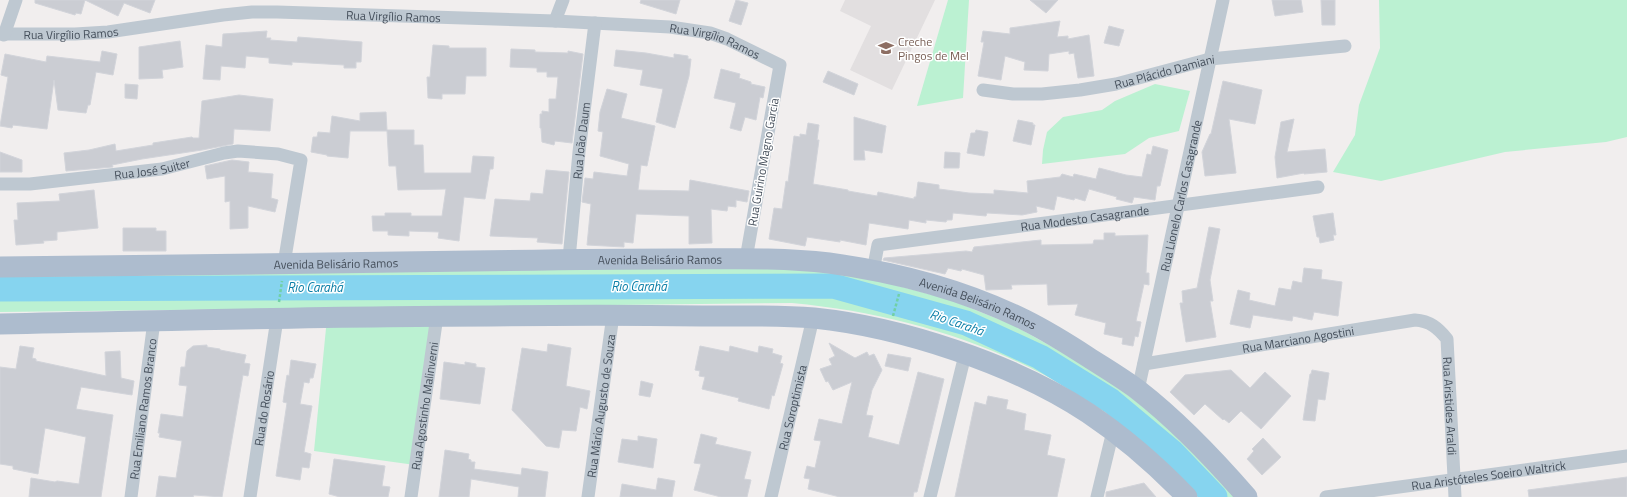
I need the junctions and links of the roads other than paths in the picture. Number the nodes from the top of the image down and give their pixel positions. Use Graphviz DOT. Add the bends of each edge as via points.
graph roads {
  1 [pos="16,0"];
  2 [pos="563,0"];
  3 [pos="1223,0"];
  4 [pos="555,21"];
  5 [pos="595,23"];
  6 [pos="2,34"];
  7 [pos="1346,46"];
  8 [pos="1210,59"];
  9 [pos="780,65"];
  10 [pos="983,90"];
  11 [pos="0,184"];
  12 [pos="1318,187"];
  13 [pos="1178,206"];
  14 [pos="569,259"];
  15 [pos="746,259"];
  16 [pos="0,267"];
  17 [pos="283,270"];
  18 [pos="873,271"];
  19 [pos="278,312"];
  20 [pos="613,315"];
  21 [pos="437,316"];
  22 [pos="813,318"];
  23 [pos="154,321"];
  24 [pos="0,324"];
  25 [pos="1446,339"];
  26 [pos="965,355"];
  27 [pos="1144,364"];
  28 [pos="1138,390"];
  29 [pos="1113,431"];
  30 [pos="1627,456"];
  31 [pos="1454,479"];
  32 [pos="131,497"];
  33 [pos="250,497"];
  34 [pos="411,497"];
  35 [pos="588,497"];
  36 [pos="770,497"];
  37 [pos="930,497"];
  38 [pos="1097,497"];
  39 [pos="1187,497"];
  40 [pos="1246,497"];
  41 [pos="1326,497"];
  42 [pos="1455,497"];
  1 -- 6 [label="street"];
  2 -- 4 [label="street"];
  3 -- 8 [label="street, Rua Lionelo Carlos Casagrande"];
  4 -- 5 [label="street, Rua Virgílio Ramos"];
  4 -- 6 [label="street, Rua Virgílio Ramos" via="252,12 108,32"];
  5 -- 9 [label="street, Rua Virgílio Ramos" via="670,27 710,33"];
  5 -- 14 [label="street, Rua João Daum"];
  7 -- 8 [label="street, Rua Plácido Damiani"];
  8 -- 10 [label="street, Rua Plácido Damiani" via="1116,84 1080,90 1013,94"];
  8 -- 13 [label="street, Rua Lionelo Carlos Casagrande"];
  9 -- 15 [label="street, Rua Guirino Magno Garcia"];
  11 -- 17 [label="street, Rua José Suiter" via="30,184 162,169 238,151 278,154 302,160"];
  12 -- 13 [label="street, Rua Modesto Casagrande"];
  13 -- 18 [label="street, Rua Modesto Casagrande" via="878,245"];
  13 -- 27 [label="street, Rua Lionelo Carlos Casagrande"];
  14 -- 15 [label="main road, Avenida Belisário Ramos"];
  14 -- 17 [label="main road, Avenida Belisário Ramos"];
  15 -- 18 [label="main road, Avenida Belisário Ramos" via="796,260"];
  16 -- 17 [label="main road, Avenida Belisário Ramos"];
  18 -- 28 [label="main road, Avenida Belisário Ramos" via="946,289 1026,320"];
  19 -- 21 [label="main road"];
  19 -- 23 [label="main road"];
  19 -- 33 [label="street, Rua do Rosário"];
  20 -- 21 [label="main road"];
  20 -- 22 [label="main road"];
  20 -- 35 [label="street, Rua Mário Augusto de Souza"];
  21 -- 34 [label="street, Rua Agostinho Malinverni"];
  22 -- 26 [label="main road" via="889,332"];
  22 -- 36 [label="street, Rua Soroptimista"];
  23 -- 24 [label="main road"];
  23 -- 32 [label="street, Rua Emiliano Ramos Branco"];
  25 -- 27 [label="street, Rua Marciano Agostini" via="1433,325 1415,320"];
  25 -- 31 [label="street, Rua Aristides Araldi"];
  26 -- 29 [label="main road" via="1036,384 1087,412"];
  26 -- 37 [label="street"];
  27 -- 28 [label="street, Rua Lionelo Carlos Casagrande"];
  28 -- 40 [label="main road, Avenida Belisário Ramos" via="1201,448"];
  29 -- 38 [label="street"];
  29 -- 39 [label="main road"];
  30 -- 31 [label="street, Rua Aristóteles Soeiro Waltrick"];
  31 -- 41 [label="street, Rua Aristóteles Soeiro Waltrick"];
  31 -- 42 [label="street, Rua Aristides Araldi"];
}
